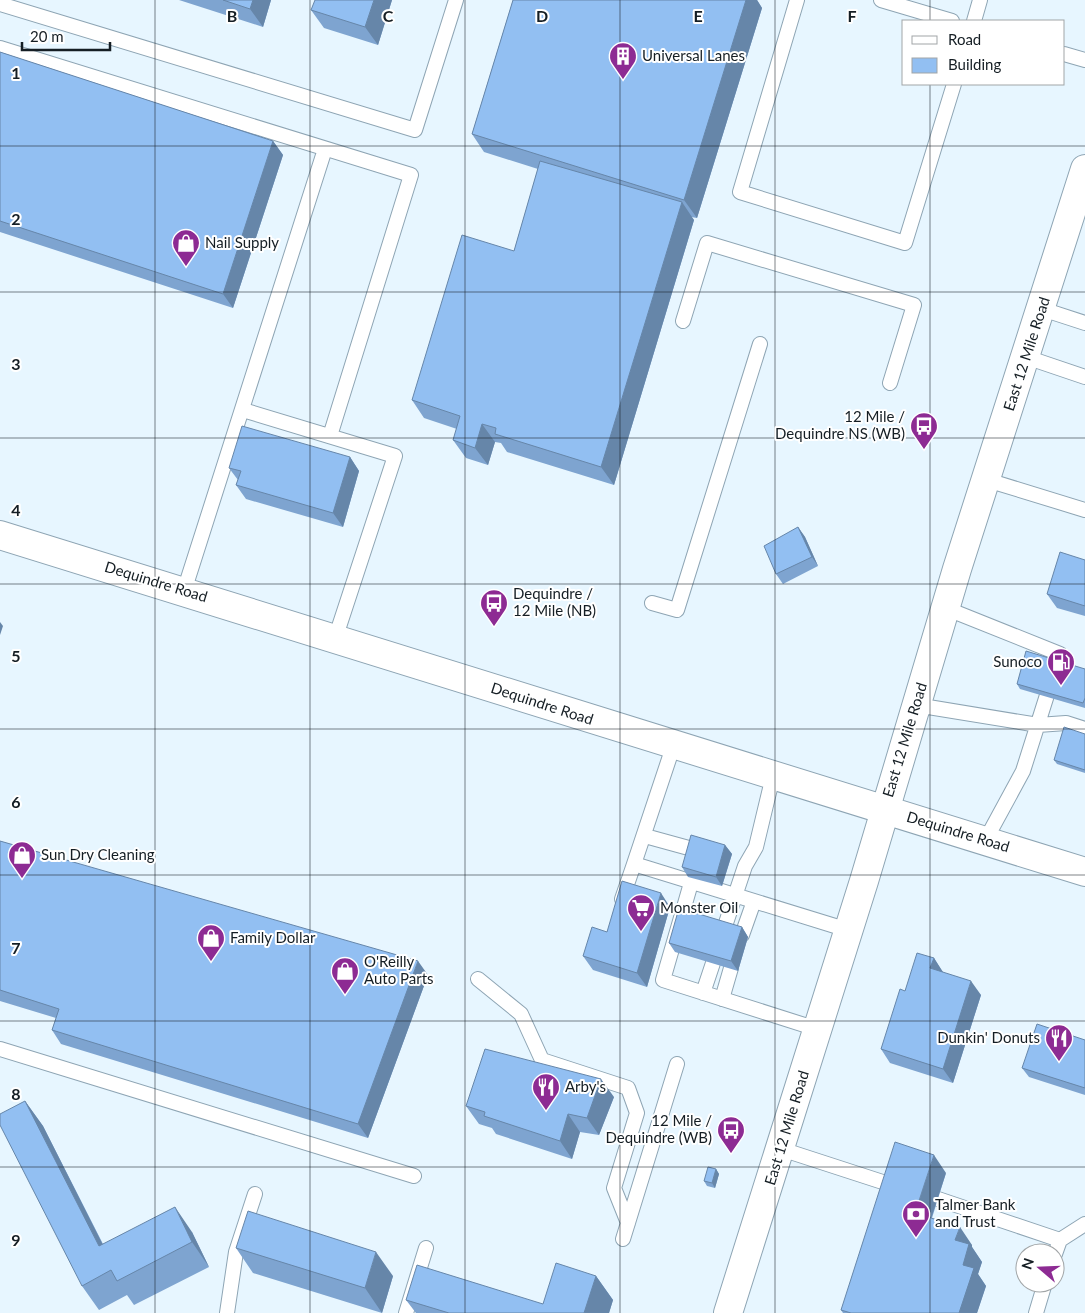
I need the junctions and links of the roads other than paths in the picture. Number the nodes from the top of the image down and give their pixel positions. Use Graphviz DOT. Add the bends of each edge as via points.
graph roads {
  1 [pos="456,0"];
  2 [pos="797,0"];
  3 [pos="881,0"];
  4 [pos="980,0"];
  5 [pos="0,4"];
  6 [pos="949,20"];
  7 [pos="974,20"];
  8 [pos="0,48"];
  9 [pos="1065,54"];
  10 [pos="1085,60"];
  11 [pos="954,85"];
  12 [pos="325,149"];
  13 [pos="1085,169"];
  14 [pos="1042,309"];
  15 [pos="683,321"];
  16 [pos="1085,323"];
  17 [pos="760,344"];
  18 [pos="1026,357"];
  19 [pos="1085,377"];
  20 [pos="890,383"];
  21 [pos="243,410"];
  22 [pos="330,436"];
  23 [pos="987,480"];
  24 [pos="1085,510"];
  25 [pos="0,535"];
  26 [pos="184,591"];
  27 [pos="652,603"];
  28 [pos="945,608"];
  29 [pos="335,639"];
  30 [pos="916,705"];
  31 [pos="1038,725"];
  32 [pos="1085,730"];
  33 [pos="674,744"];
  34 [pos="773,776"];
  35 [pos="884,809"];
  36 [pos="644,836"];
  37 [pos="985,841"];
  38 [pos="696,850"];
  39 [pos="730,860"];
  40 [pos="634,864"];
  41 [pos="745,866"];
  42 [pos="1085,872"];
  43 [pos="691,883"];
  44 [pos="736,896"];
  45 [pos="754,901"];
  46 [pos="618,914"];
  47 [pos="724,929"];
  48 [pos="848,930"];
  49 [pos="742,935"];
  50 [pos="713,963"];
  51 [pos="732,968"];
  52 [pos="478,979"];
  53 [pos="703,993"];
  54 [pos="722,999"];
  55 [pos="818,1029"];
  56 [pos="0,1048"];
  57 [pos="677,1064"];
  58 [pos="781,1149"];
  59 [pos="414,1176"];
  60 [pos="898,1187"];
  61 [pos="255,1194"];
  62 [pos="938,1200"];
  63 [pos="628,1223"];
  64 [pos="1085,1224"];
  65 [pos="623,1239"];
  66 [pos="1060,1240"];
  67 [pos="1059,1243"];
  68 [pos="426,1248"];
  69 [pos="1042,1293"];
  70 [pos="227,1313"];
  71 [pos="406,1313"];
  72 [pos="728,1313"];
  73 [pos="1036,1313"];
  1 -- 5 [label="lane" via="415,130"];
  2 -- 11 [label="lane" via="740,192 904,243"];
  3 -- 6 [label="lane"];
  4 -- 7 [label="lane"];
  8 -- 12 [label="lane"];
  9 -- 10 [label="lane"];
  12 -- 21 [label="lane"];
  12 -- 22 [label="lane" via="411,176"];
  13 -- 14 [label="main road, East 12 Mile Road"];
  14 -- 16 [label="lane"];
  14 -- 18 [label="main road, East 12 Mile Road"];
  15 -- 20 [label="lane" via="707,243 914,304"];
  17 -- 27 [label="lane" via="677,610"];
  18 -- 19 [label="lane"];
  18 -- 23 [label="main road, East 12 Mile Road"];
  21 -- 22 [label="lane"];
  21 -- 26 [label="lane"];
  22 -- 29 [label="lane" via="395,456"];
  23 -- 24 [label="lane"];
  23 -- 28 [label="main road, East 12 Mile Road"];
  25 -- 26 [label="main road, Dequindre Road"];
  26 -- 29 [label="main road, Dequindre Road"];
  28 -- 30 [label="main road, East 12 Mile Road"];
  28 -- 31 [label="lane" via="1060,654"];
  29 -- 33 [label="main road, Dequindre Road"];
  30 -- 31 [label="lane"];
  30 -- 35 [label="main road, East 12 Mile Road"];
  31 -- 32 [label="lane" via="1066,723"];
  31 -- 37 [label="lane" via="1023,772"];
  33 -- 34 [label="main road, Dequindre Road"];
  33 -- 36 [label="lane"];
  34 -- 35 [label="main road, Dequindre Road"];
  34 -- 41 [label="lane" via="756,847"];
  35 -- 37 [label="main road, Dequindre Road"];
  35 -- 48 [label="main road, East 12 Mile Road"];
  36 -- 38 [label="lane"];
  36 -- 40 [label="lane"];
  37 -- 42 [label="main road, Dequindre Road"];
  39 -- 41 [label="lane"];
  40 -- 43 [label="lane"];
  40 -- 46 [label="lane"];
  41 -- 44 [label="lane"];
  43 -- 44 [label="lane"];
  43 -- 53 [label="lane" via="663,980"];
  44 -- 45 [label="lane"];
  44 -- 47 [label="lane"];
  45 -- 48 [label="lane"];
  45 -- 49 [label="lane"];
  48 -- 55 [label="main road, East 12 Mile Road"];
  50 -- 53 [label="lane"];
  51 -- 54 [label="lane"];
  52 -- 63 [label="lane" via="521,1014 542,1060 628,1088 637,1113 614,1188"];
  53 -- 54 [label="lane"];
  54 -- 55 [label="lane"];
  55 -- 58 [label="main road, East 12 Mile Road"];
  56 -- 59 [label="lane"];
  57 -- 63 [label="lane"];
  58 -- 60 [label="lane"];
  58 -- 72 [label="main road, East 12 Mile Road"];
  61 -- 70 [label="lane" via="236,1252"];
  62 -- 66 [label="lane"];
  63 -- 65 [label="lane"];
  64 -- 66 [label="lane"];
  66 -- 67 [label="lane"];
  68 -- 71 [label="lane"];
  69 -- 73 [label="lane"];
}
